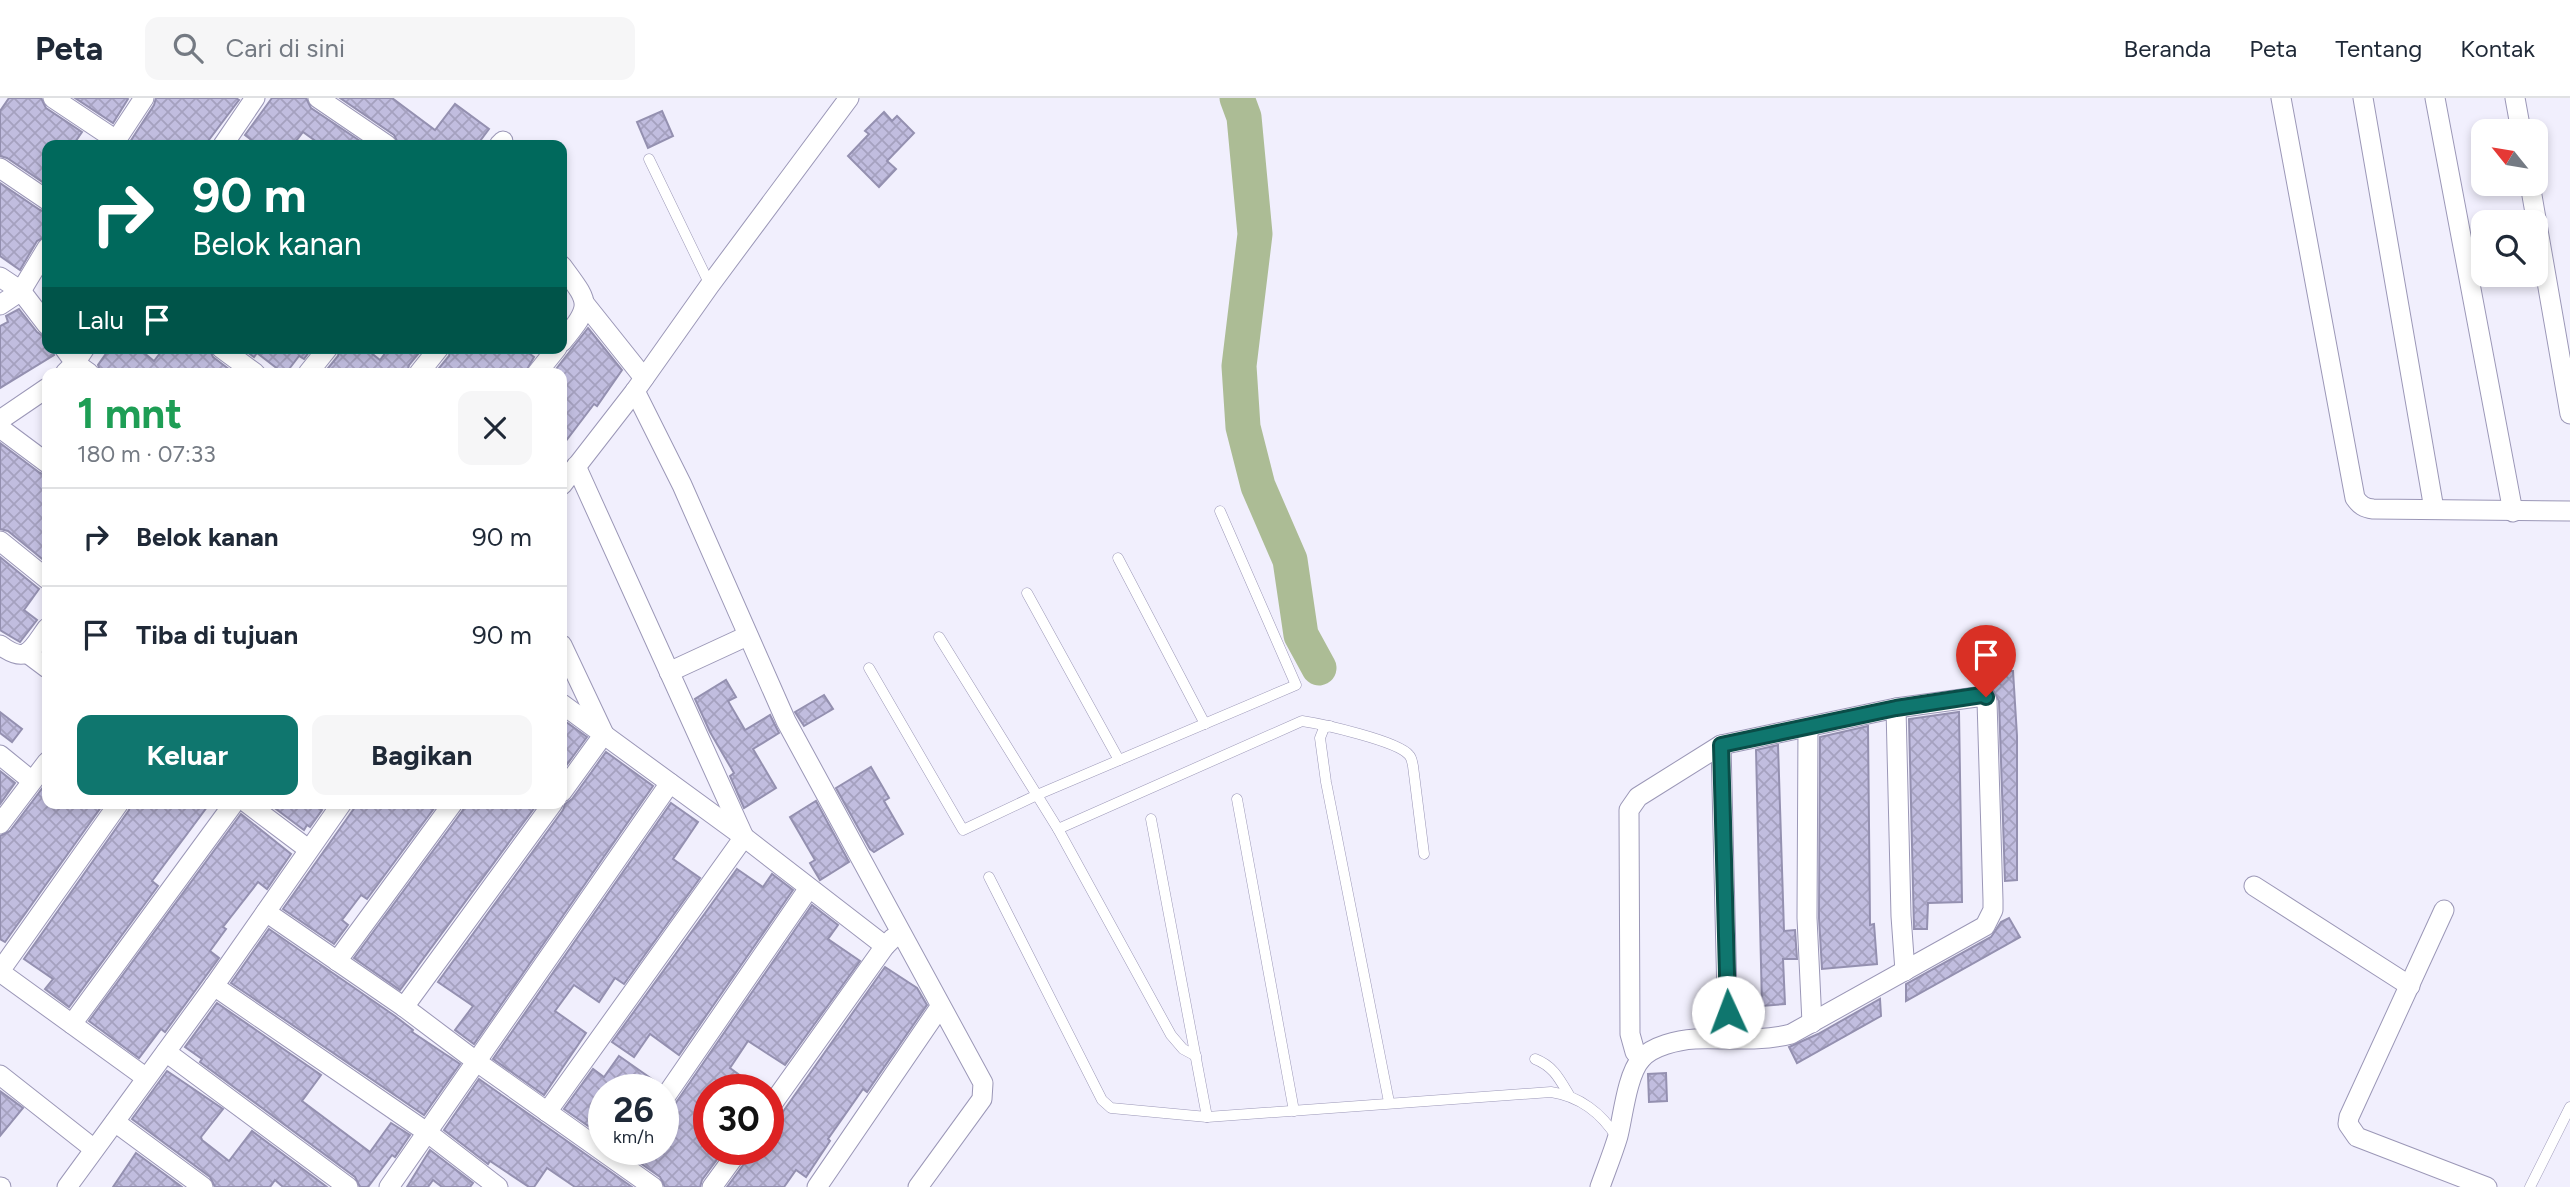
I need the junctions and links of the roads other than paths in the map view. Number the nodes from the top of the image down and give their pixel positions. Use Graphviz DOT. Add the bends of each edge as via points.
graph roads {
  1 [pos="53,98"];
  2 [pos="144,98"];
  3 [pos="255,98"];
  4 [pos="318,98"];
  5 [pos="849,98"];
  6 [pos="2281,98"];
  7 [pos="2363,98"];
  8 [pos="2435,98"];
  9 [pos="2515,98"];
  10 [pos="2519,119"];
  11 [pos="110,140"];
  12 [pos="116,140"];
  13 [pos="231,140"];
  14 [pos="380,140"];
  15 [pos="649,159"];
  16 [pos="0,168"];
  17 [pos="2532,196"];
  18 [pos="42,197"];
  19 [pos="42,256"];
  20 [pos="567,273"];
  21 [pos="0,277"];
  22 [pos="710,285"];
  23 [pos="21,291"];
  24 [pos="585,304"];
  25 [pos="0,305"];
  26 [pos="42,318"];
  27 [pos="567,336"];
  28 [pos="229,354"];
  29 [pos="323,354"];
  30 [pos="434,354"];
  31 [pos="552,354"];
  32 [pos="249,368"];
  33 [pos="312,368"];
  34 [pos="423,368"];
  35 [pos="541,368"];
  36 [pos="640,385"];
  37 [pos="42,392"];
  38 [pos="2570,414"];
  39 [pos="0,421"];
  40 [pos="0,428"];
  41 [pos="42,459"];
  42 [pos="576,466"];
  43 [pos="567,478"];
  44 [pos="2434,509"];
  45 [pos="1220,511"];
  46 [pos="2570,511"];
  47 [pos="2513,512"];
  48 [pos="0,541"];
  49 [pos="1118,558"];
  50 [pos="42,575"];
  51 [pos="1027,593"];
  52 [pos="42,634"];
  53 [pos="747,636"];
  54 [pos="939,637"];
  55 [pos="0,645"];
  56 [pos="27,653"];
  57 [pos="567,656"];
  58 [pos="42,664"];
  59 [pos="869,668"];
  60 [pos="669,671"];
  61 [pos="567,708"];
  62 [pos="1896,708"];
  63 [pos="1205,724"];
  64 [pos="1332,726"];
  65 [pos="1808,727"];
  66 [pos="604,734"];
  67 [pos="1721,745"];
  68 [pos="0,755"];
  69 [pos="1119,760"];
  70 [pos="42,768"];
  71 [pos="32,781"];
  72 [pos="670,783"];
  73 [pos="567,785"];
  74 [pos="1037,795"];
  75 [pos="1237,799"];
  76 [pos="115,809"];
  77 [pos="230,809"];
  78 [pos="255,809"];
  79 [pos="338,809"];
  80 [pos="449,809"];
  81 [pos="549,809"];
  82 [pos="1151,819"];
  83 [pos="0,824"];
  84 [pos="1058,829"];
  85 [pos="744,837"];
  86 [pos="308,849"];
  87 [pos="1424,854"];
  88 [pos="989,877"];
  89 [pos="2254,886"];
  90 [pos="809,888"];
  91 [pos="2444,910"];
  92 [pos="266,912"];
  93 [pos="901,931"];
  94 [pos="885,946"];
  95 [pos="337,961"];
  96 [pos="1905,971"];
  97 [pos="0,972"];
  98 [pos="214,986"];
  99 [pos="2410,986"];
  100 [pos="404,1007"];
  101 [pos="940,1007"];
  102 [pos="1812,1023"];
  103 [pos="72,1024"];
  104 [pos="1728,1039"];
  105 [pos="166,1052"];
  106 [pos="1196,1056"];
  107 [pos="1535,1059"];
  108 [pos="1641,1059"];
  109 [pos="477,1062"];
  110 [pos="0,1075"];
  111 [pos="145,1077"];
  112 [pos="679,1077"];
  113 [pos="784,1088"];
  114 [pos="1569,1095"];
  115 [pos="1389,1102"];
  116 [pos="2570,1107"];
  117 [pos="1294,1111"];
  118 [pos="547,1112"];
  119 [pos="1207,1117"];
  120 [pos="115,1122"];
  121 [pos="428,1133"];
  122 [pos="588,1136"];
  123 [pos="1617,1138"];
  124 [pos="94,1149"];
  125 [pos="632,1165"];
  126 [pos="728,1165"];
  127 [pos="496,1186"];
  128 [pos="67,1187"];
  129 [pos="203,1187"];
  130 [pos="348,1187"];
  131 [pos="389,1187"];
  132 [pos="653,1187"];
  133 [pos="712,1187"];
  134 [pos="817,1187"];
  135 [pos="918,1187"];
  136 [pos="1600,1187"];
  137 [pos="2487,1187"];
  138 [pos="2530,1187"];
  1 -- 11 [label="street"];
  2 -- 12 [label="street"];
  3 -- 13 [label="street"];
  4 -- 14 [label="street"];
  5 -- 22 [label="street"];
  6 -- 44 [label="street" via="2355,498 2365,508"];
  7 -- 44 [label="street"];
  8 -- 47 [label="street"];
  9 -- 10 [label="street"];
  15 -- 22 [label="lane"];
  16 -- 18 [label="street"];
  17 -- 38 [label="street"];
  19 -- 23 [label="street"];
  20 -- 24 [label="street"];
  21 -- 23 [label="street"];
  22 -- 36 [label="street"];
  23 -- 25 [label="street"];
  23 -- 26 [label="street"];
  24 -- 27 [label="street"];
  24 -- 36 [label="street"];
  28 -- 32 [label="street"];
  29 -- 33 [label="street"];
  30 -- 34 [label="street"];
  31 -- 35 [label="street"];
  36 -- 42 [label="street"];
  36 -- 53 [label="street"];
  37 -- 39 [label="street"];
  40 -- 41 [label="street"];
  42 -- 43 [label="street"];
  42 -- 60 [label="street"];
  44 -- 47 [label="street"];
  45 -- 63 [label="lane" via="1296,685"];
  46 -- 47 [label="street"];
  48 -- 50 [label="street"];
  49 -- 63 [label="lane"];
  51 -- 69 [label="lane"];
  52 -- 56 [label="street"];
  53 -- 60 [label="street"];
  53 -- 93 [label="street" via="786,722"];
  54 -- 74 [label="lane"];
  55 -- 56 [label="street" via="15,655"];
  56 -- 58 [label="street"];
  57 -- 66 [label="street"];
  59 -- 74 [label="lane" via="962,830"];
  60 -- 85 [label="street"];
  61 -- 66 [label="street"];
  62 -- 65 [label="street"];
  62 -- 96 [label="street"];
  62 -- 96 [label="street" via="1982,695 1987,701 1993,910 1985,926"];
  63 -- 69 [label="lane"];
  64 -- 84 [label="lane" via="1302,721"];
  64 -- 87 [label="lane" via="1409,755"];
  64 -- 115 [label="lane" via="1324,728 1320,738 1326,782"];
  65 -- 67 [label="street"];
  65 -- 102 [label="street" via="1807,919"];
  66 -- 72 [label="street"];
  66 -- 73 [label="street"];
  67 -- 104 [label="street"];
  67 -- 108 [label="street" via="1637,797 1629,810 1630,1034"];
  68 -- 71 [label="street"];
  69 -- 74 [label="lane"];
  70 -- 71 [label="street"];
  71 -- 83 [label="street"];
  72 -- 85 [label="street"];
  72 -- 109 [label="street"];
  74 -- 84 [label="lane"];
  75 -- 117 [label="lane"];
  76 -- 97 [label="street"];
  77 -- 103 [label="street"];
  78 -- 86 [label="street"];
  79 -- 86 [label="street"];
  80 -- 95 [label="street"];
  81 -- 100 [label="street"];
  82 -- 106 [label="lane"];
  84 -- 106 [label="lane" via="1171,1035"];
  85 -- 90 [label="street"];
  85 -- 118 [label="street"];
  86 -- 92 [label="street"];
  88 -- 119 [label="lane" via="1105,1104 1117,1110"];
  89 -- 99 [label="street"];
  90 -- 94 [label="street"];
  90 -- 112 [label="street"];
  91 -- 99 [label="street"];
  92 -- 95 [label="street"];
  92 -- 98 [label="street"];
  93 -- 94 [label="street"];
  93 -- 101 [label="street"];
  94 -- 113 [label="street"];
  95 -- 100 [label="street"];
  96 -- 102 [label="street"];
  97 -- 103 [label="street"];
  98 -- 105 [label="street"];
  98 -- 121 [label="street"];
  99 -- 137 [label="street" via="2348,1124 2357,1137"];
  100 -- 109 [label="street"];
  101 -- 134 [label="street"];
  101 -- 135 [label="street" via="984,1089 982,1099"];
  102 -- 104 [label="street" via="1777,1038"];
  103 -- 111 [label="street"];
  104 -- 108 [label="street" via="1691,1039 1651,1051"];
  105 -- 111 [label="street"];
  105 -- 130 [label="street"];
  106 -- 119 [label="lane"];
  107 -- 114 [label="lane" via="1549,1065"];
  108 -- 123 [label="street" via="1634,1070"];
  109 -- 118 [label="street"];
  109 -- 121 [label="street"];
  110 -- 124 [label="street"];
  111 -- 120 [label="street"];
  114 -- 115 [label="lane" via="1551,1092"];
  114 -- 123 [label="lane" via="1608,1122"];
  115 -- 117 [label="lane"];
  116 -- 138 [label="lane"];
  117 -- 119 [label="lane"];
  118 -- 122 [label="street"];
  120 -- 124 [label="street"];
  120 -- 129 [label="street"];
  121 -- 127 [label="street"];
  121 -- 131 [label="street"];
  123 -- 136 [label="street"];
  124 -- 128 [label="street"];
  125 -- 132 [label="street"];
  126 -- 133 [label="street"];
}
